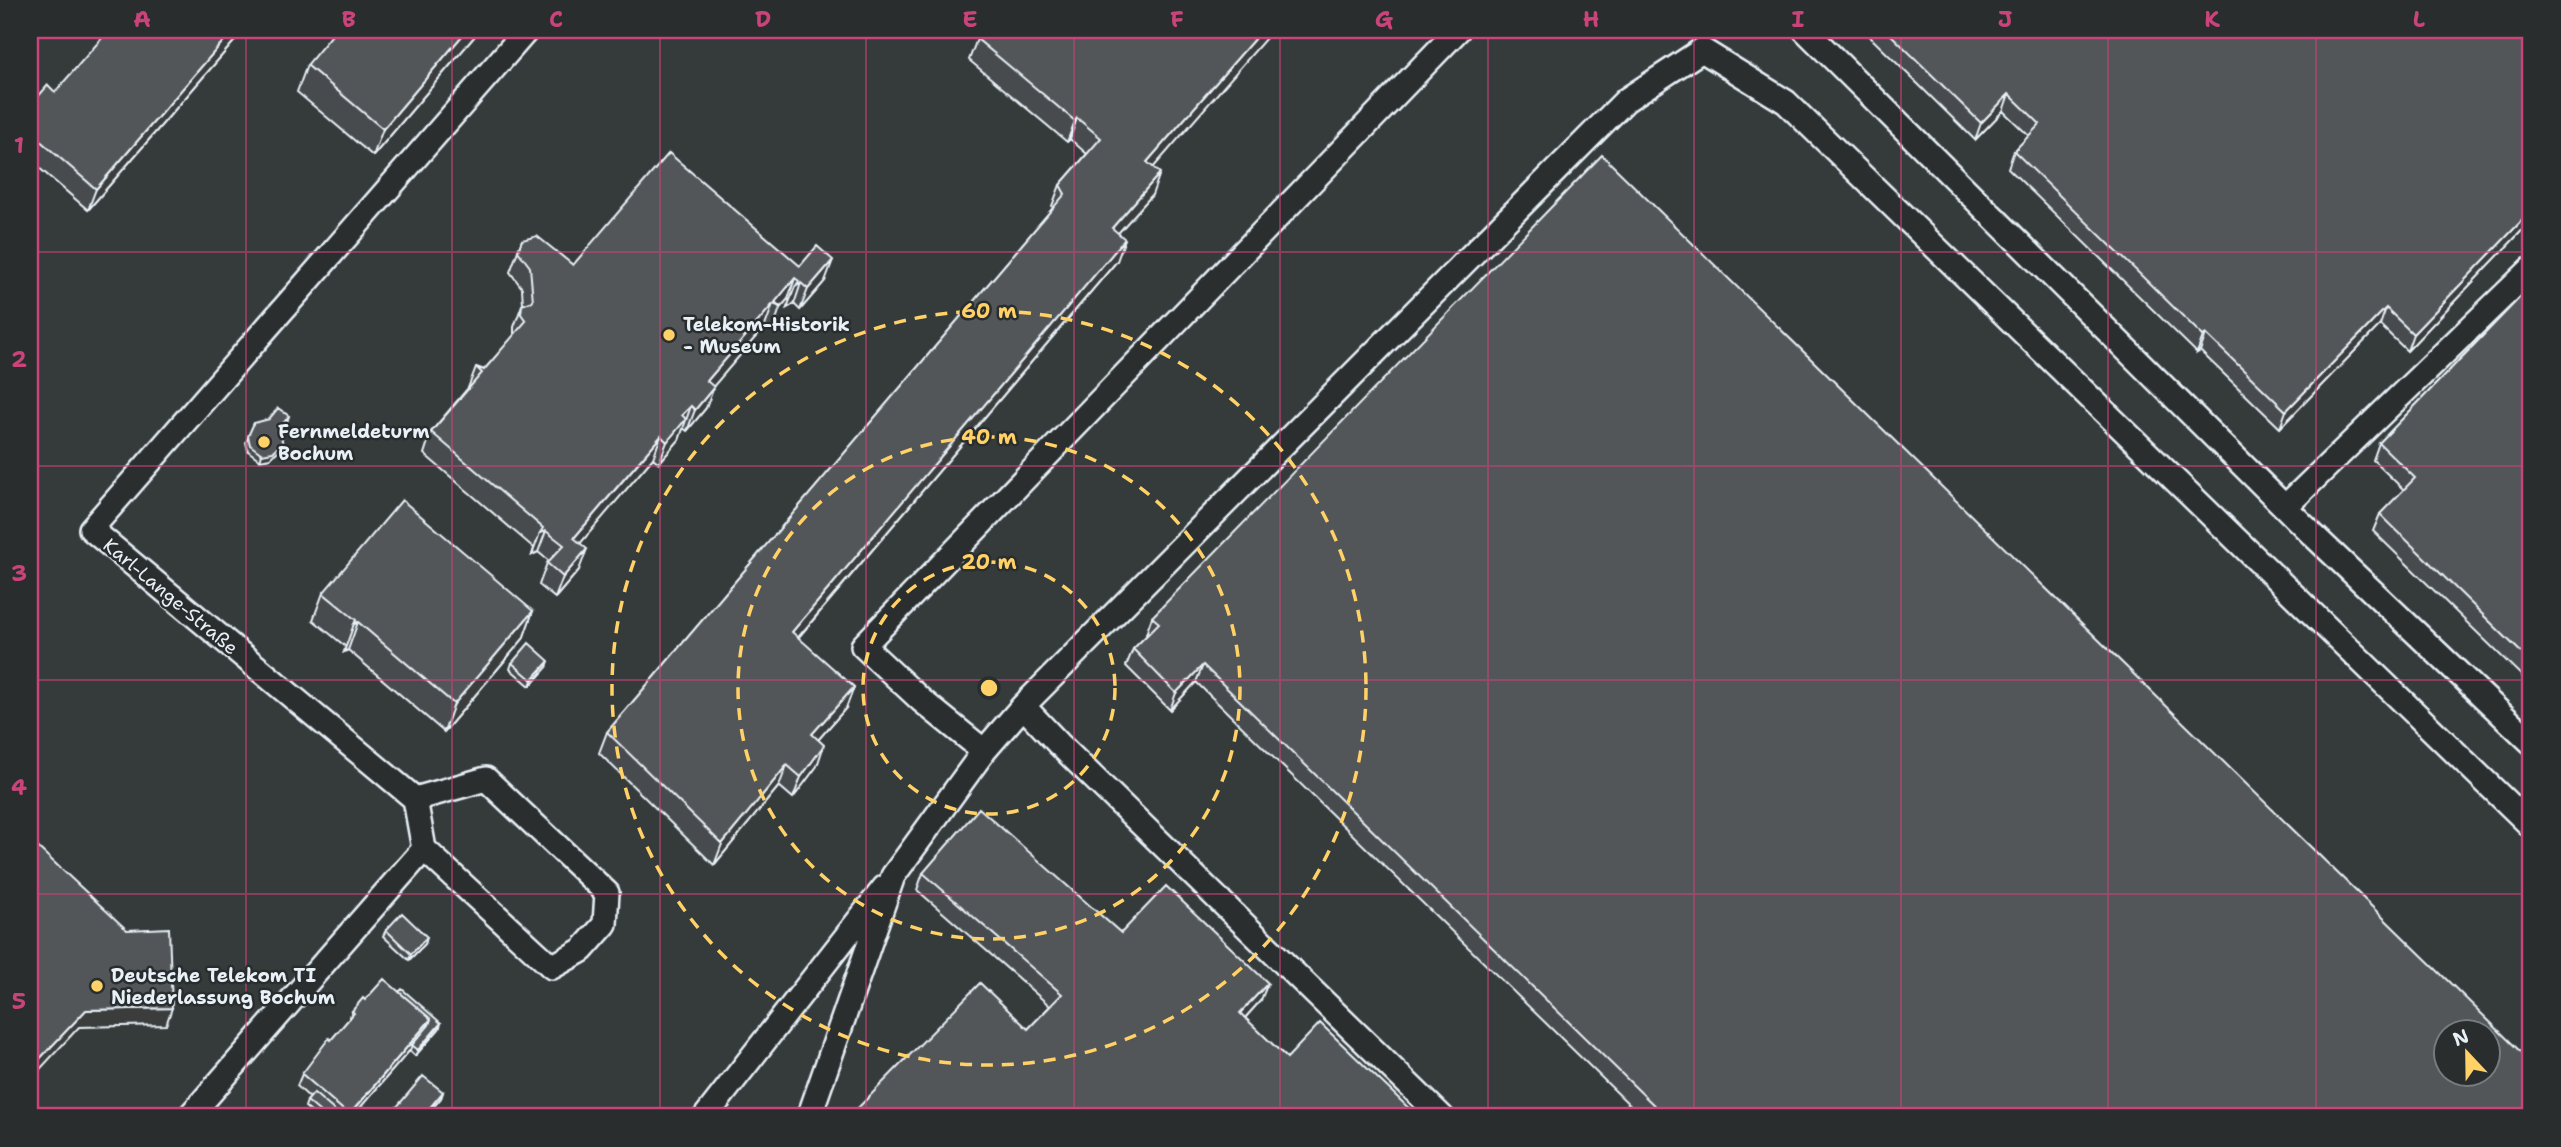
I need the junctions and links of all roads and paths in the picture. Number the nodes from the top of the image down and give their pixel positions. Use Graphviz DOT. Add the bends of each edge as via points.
graph roads {
  1 [pos="527,30"];
  2 [pos="1458,30"];
  3 [pos="1805,30"];
  4 [pos="2531,269"];
  5 [pos="2285,507"];
  6 [pos="1023,706"];
  7 [pos="2531,742"];
  8 [pos="984,751"];
  9 [pos="415,799"];
  10 [pos="2531,826"];
  11 [pos="424,849"];
  12 [pos="894,876"];
  13 [pos="189,1117"];
  14 [pos="705,1117"];
  15 [pos="809,1117"];
  16 [pos="1442,1117"];
  1 -- 9 [label="lane, Karl-Lange-Straße" via="92,529"];
  2 -- 8 [label="lane" via="863,646"];
  3 -- 5 [label="lane"];
  4 -- 5 [label="lane"];
  5 -- 7 [label="lane"];
  6 -- 8 [label="lane"];
  6 -- 10 [label="lane" via="1626,100 1702,50 1786,102"];
  6 -- 16 [label="lane"];
  8 -- 12 [label="lane"];
  9 -- 11 [label="lane"];
  9 -- 11 [label="lane" via="486,779 607,893 605,924 582,950 552,967"];
  11 -- 13 [label="lane"];
  12 -- 14 [label="lane"];
  12 -- 15 [label="lane"];
}
